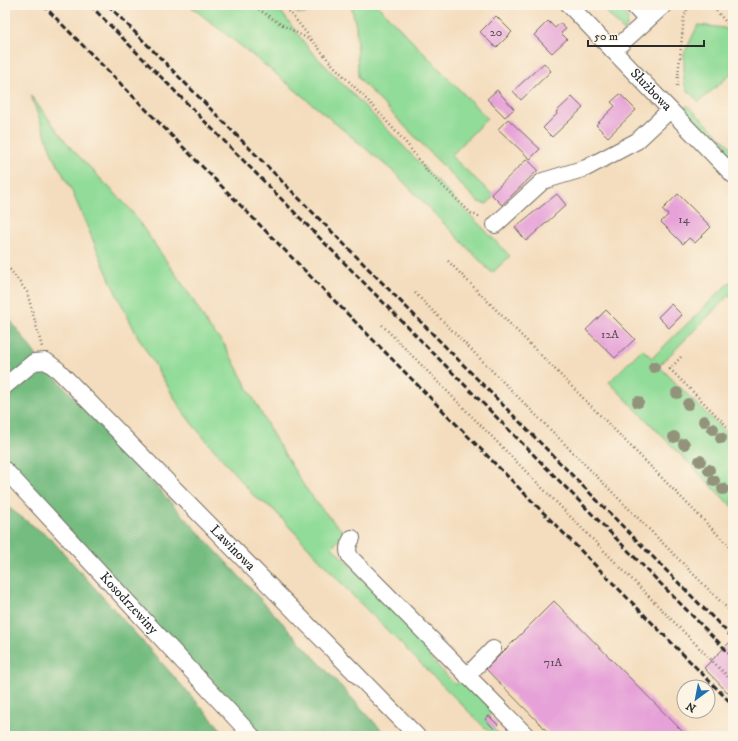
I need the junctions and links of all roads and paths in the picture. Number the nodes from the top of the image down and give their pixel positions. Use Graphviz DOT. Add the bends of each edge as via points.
graph roads {
  1 [pos="252,5"];
  2 [pos="284,5"];
  3 [pos="569,5"];
  4 [pos="633,5"];
  5 [pos="664,5"];
  6 [pos="689,5"];
  7 [pos="711,5"];
  8 [pos="647,20"];
  9 [pos="733,30"];
  10 [pos="314,42"];
  11 [pos="613,50"];
  12 [pos="677,86"];
  13 [pos="670,110"];
  14 [pos="733,175"];
  15 [pos="495,225"];
  16 [pos="448,261"];
  17 [pos="5,264"];
  18 [pos="416,293"];
  19 [pos="382,325"];
  20 [pos="681,357"];
  21 [pos="46,361"];
  22 [pos="5,386"];
  23 [pos="733,432"];
  24 [pos="5,470"];
  25 [pos="352,538"];
  26 [pos="733,550"];
  27 [pos="733,614"];
  28 [pos="493,649"];
  29 [pos="467,676"];
  30 [pos="733,682"];
  31 [pos="252,736"];
  32 [pos="417,736"];
  33 [pos="527,736"];
  1 -- 10 [label="path" via="278,23"];
  2 -- 10 [label="path"];
  3 -- 11 [label="street, Służbowa"];
  4 -- 8 [label="street"];
  5 -- 8 [label="street"];
  6 -- 12 [label="path" via="684,17"];
  7 -- 9 [label="path"];
  8 -- 11 [label="street"];
  10 -- 15 [label="path" via="407,144 428,172 471,213"];
  11 -- 13 [label="street, Służbowa"];
  13 -- 14 [label="street, Służbowa"];
  13 -- 15 [label="street" via="637,141 586,168 543,181"];
  16 -- 26 [label="path"];
  17 -- 21 [label="path" via="27,292"];
  18 -- 27 [label="path"];
  19 -- 30 [label="path"];
  20 -- 23 [label="path" via="670,369"];
  21 -- 22 [label="street" via="34,362"];
  21 -- 32 [label="street, Lawinowa" via="63,375"];
  24 -- 31 [label="street, Kosodrzewiny"];
  25 -- 29 [label="street" via="347,549 351,558"];
  28 -- 29 [label="street"];
  29 -- 33 [label="street"];
}
